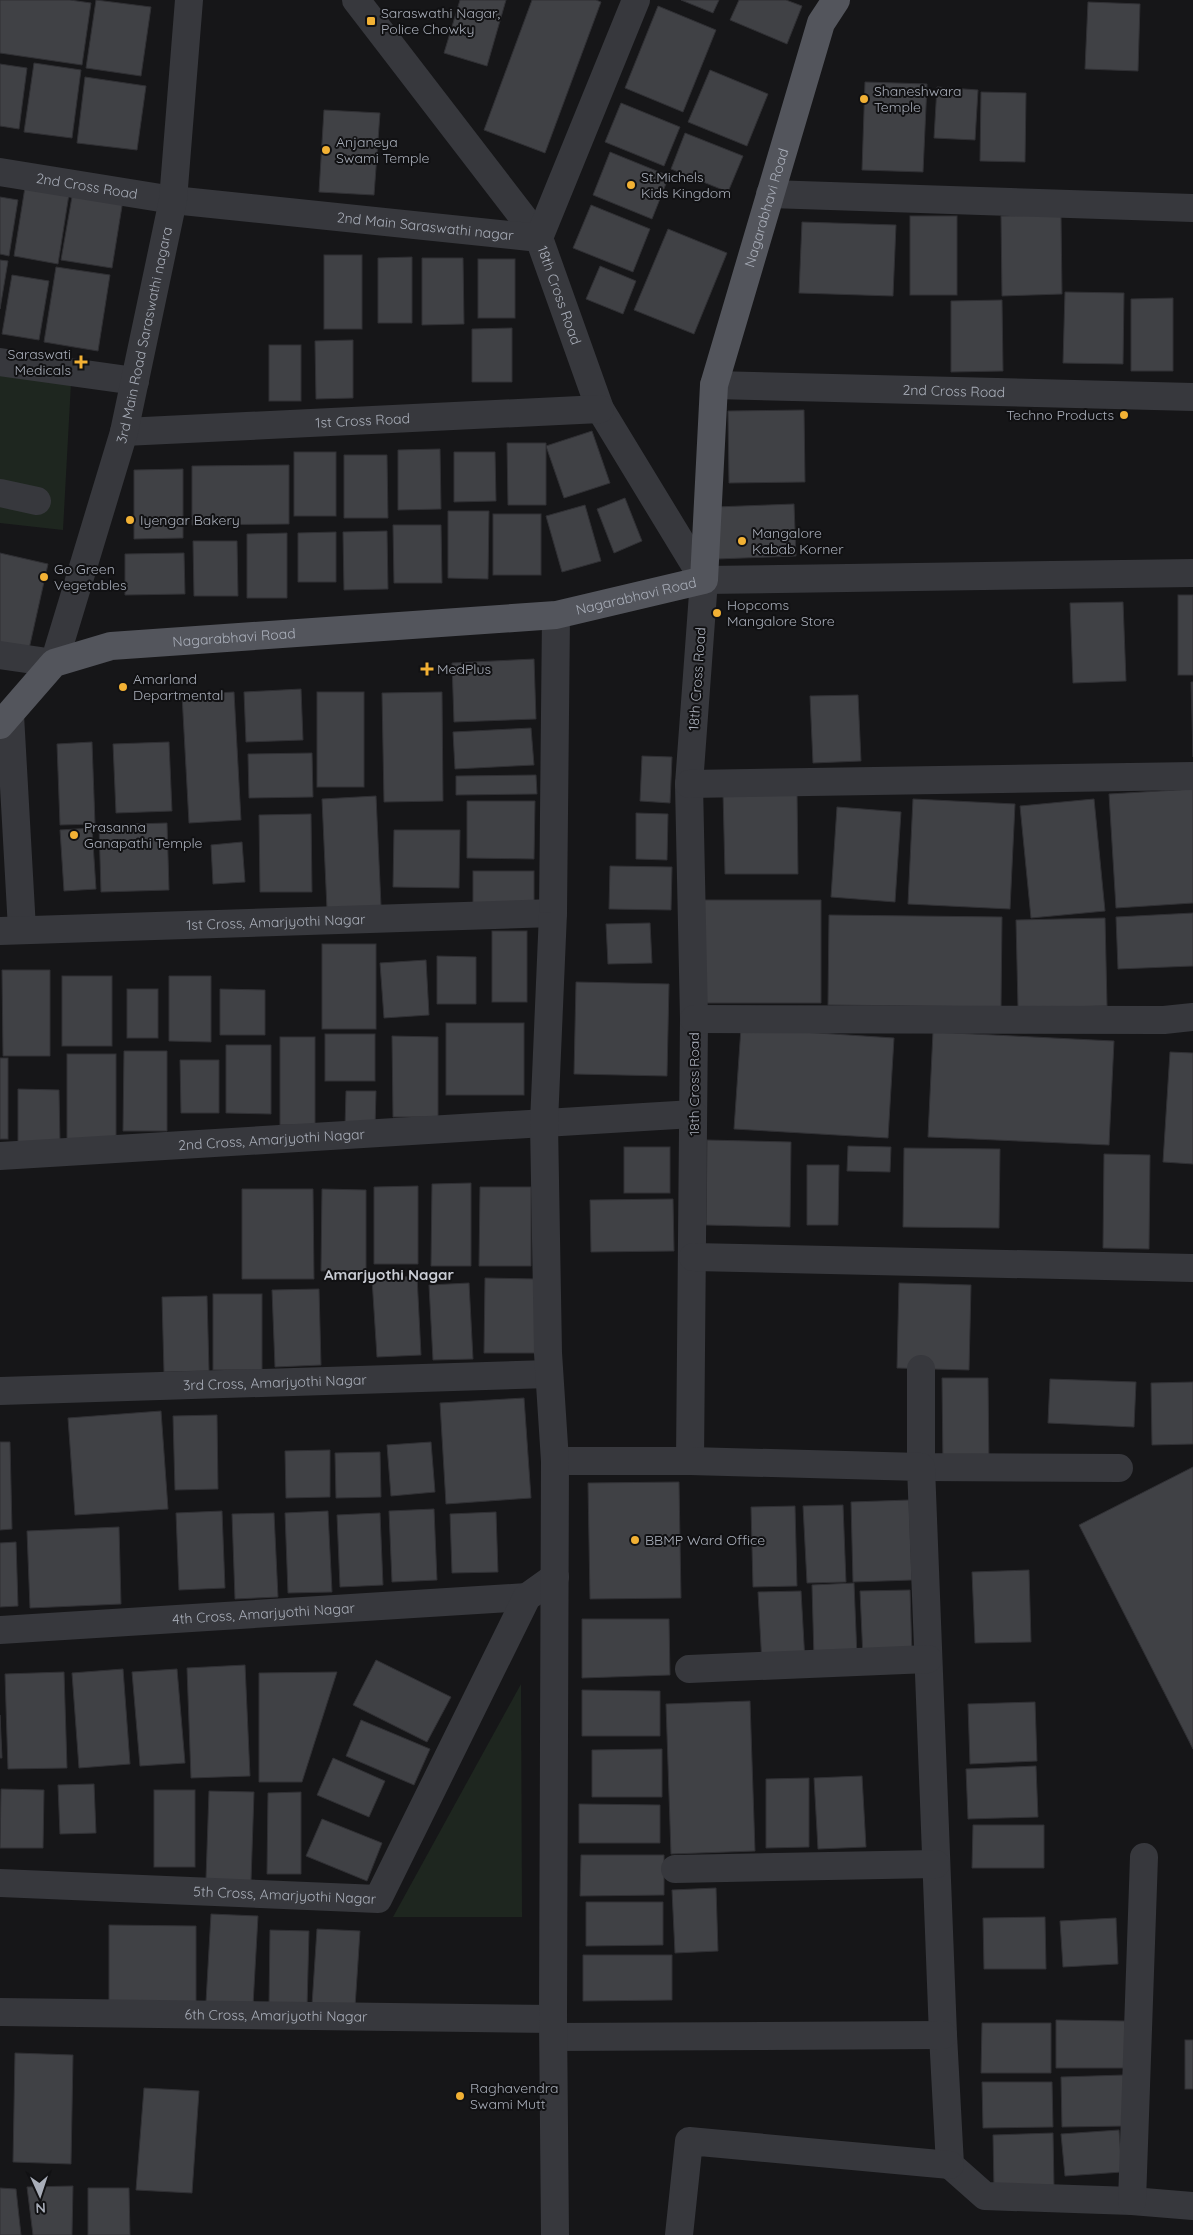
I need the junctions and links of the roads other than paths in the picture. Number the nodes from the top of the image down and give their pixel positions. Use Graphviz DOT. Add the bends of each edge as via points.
graph roads {
  1 [pos="187,0"];
  2 [pos="356,0"];
  3 [pos="636,0"];
  4 [pos="836,0"];
  5 [pos="0,172"];
  6 [pos="770,194"];
  7 [pos="173,200"];
  8 [pos="1193,208"];
  9 [pos="539,238"];
  10 [pos="0,362"];
  11 [pos="135,381"];
  12 [pos="714,385"];
  13 [pos="1193,396"];
  14 [pos="600,408"];
  15 [pos="124,432"];
  16 [pos="0,494"];
  17 [pos="37,500"];
  18 [pos="1193,573"];
  19 [pos="704,580"];
  20 [pos="556,616"];
  21 [pos="0,655"];
  22 [pos="54,663"];
  23 [pos="5,720"];
  24 [pos="1193,776"];
  25 [pos="689,784"];
  26 [pos="553,913"];
  27 [pos="11,930"];
  28 [pos="1193,1017"];
  29 [pos="694,1019"];
  30 [pos="693,1114"];
  31 [pos="544,1123"];
  32 [pos="0,1156"];
  33 [pos="693,1257"];
  34 [pos="1193,1268"];
  35 [pos="921,1369"];
  36 [pos="549,1374"];
  37 [pos="0,1391"];
  38 [pos="690,1461"];
  39 [pos="555,1462"];
  40 [pos="921,1467"];
  41 [pos="1119,1468"];
  42 [pos="555,1577"];
  43 [pos="527,1597"];
  44 [pos="0,1630"];
  45 [pos="928,1659"];
  46 [pos="689,1669"];
  47 [pos="1144,1857"];
  48 [pos="936,1864"];
  49 [pos="675,1869"];
  50 [pos="0,1883"];
  51 [pos="0,2012"];
  52 [pos="554,2028"];
  53 [pos="943,2035"];
  54 [pos="950,2165"];
  55 [pos="1132,2201"];
  56 [pos="1193,2206"];
  57 [pos="555,2235"];
  58 [pos="679,2235"];
  1 -- 7 [label="street, 3rd Main Road Saraswathi nagara"];
  2 -- 9 [label="street, 18th Cross Road"];
  3 -- 9 [label="street"];
  4 -- 6 [label="main road, Nagarabhavi Road" via="821,23"];
  5 -- 7 [label="street, 2nd Cross Road"];
  6 -- 8 [label="street"];
  6 -- 12 [label="main road, Nagarabhavi Road"];
  7 -- 9 [label="street, 2nd Main Saraswathi nagar"];
  7 -- 11 [label="street, 3rd Main Road Saraswathi nagara"];
  9 -- 14 [label="street, 18th Cross Road"];
  10 -- 11 [label="street"];
  11 -- 15 [label="street, 3rd Main Road Saraswathi nagara"];
  12 -- 13 [label="street, 2nd Cross Road"];
  12 -- 19 [label="main road, Nagarabhavi Road"];
  14 -- 15 [label="street, 1st Cross Road"];
  14 -- 19 [label="street, 18th Cross Road"];
  15 -- 22 [label="street, 3rd Main Road Saraswathi nagara"];
  16 -- 17 [label="street"];
  18 -- 19 [label="street"];
  19 -- 20 [label="main road, Nagarabhavi Road"];
  19 -- 25 [label="street, 18th Cross Road"];
  20 -- 22 [label="main road, Nagarabhavi Road" via="111,646"];
  20 -- 26 [label="street"];
  21 -- 22 [label="street"];
  22 -- 23 [label="main road"];
  23 -- 27 [label="street"];
  24 -- 25 [label="street"];
  25 -- 29 [label="street, 18th Cross Road"];
  26 -- 27 [label="street, 1st Cross, Amarjyothi Nagar"];
  26 -- 31 [label="street"];
  28 -- 29 [label="street" via="1164,1020"];
  29 -- 30 [label="street, 18th Cross Road"];
  30 -- 31 [label="street, 2nd Cross, Amarjyothi Nagar"];
  30 -- 33 [label="street, 18th Cross Road"];
  31 -- 32 [label="street, 2nd Cross, Amarjyothi Nagar"];
  31 -- 36 [label="street"];
  33 -- 34 [label="street"];
  33 -- 38 [label="street, 18th Cross Road"];
  35 -- 40 [label="street"];
  36 -- 37 [label="street, 3rd Cross, Amarjyothi Nagar"];
  36 -- 39 [label="street"];
  38 -- 39 [label="street"];
  38 -- 40 [label="street"];
  39 -- 42 [label="street"];
  40 -- 41 [label="street"];
  40 -- 45 [label="street"];
  42 -- 43 [label="street, 5th Cross, Amarjyothi Nagar"];
  42 -- 52 [label="street"];
  43 -- 44 [label="street, 4th Cross, Amarjyothi Nagar"];
  43 -- 50 [label="street, 5th Cross, Amarjyothi Nagar" via="378,1899"];
  45 -- 46 [label="street"];
  45 -- 48 [label="street"];
  47 -- 55 [label="street"];
  48 -- 49 [label="street"];
  48 -- 53 [label="street"];
  51 -- 52 [label="street, 6th Cross, Amarjyothi Nagar"];
  52 -- 53 [label="street, 6th Cross, Amarjyothi Nagar"];
  52 -- 57 [label="street"];
  53 -- 54 [label="street"];
  54 -- 55 [label="street" via="985,2196"];
  54 -- 58 [label="street" via="689,2141"];
  55 -- 56 [label="street"];
}
